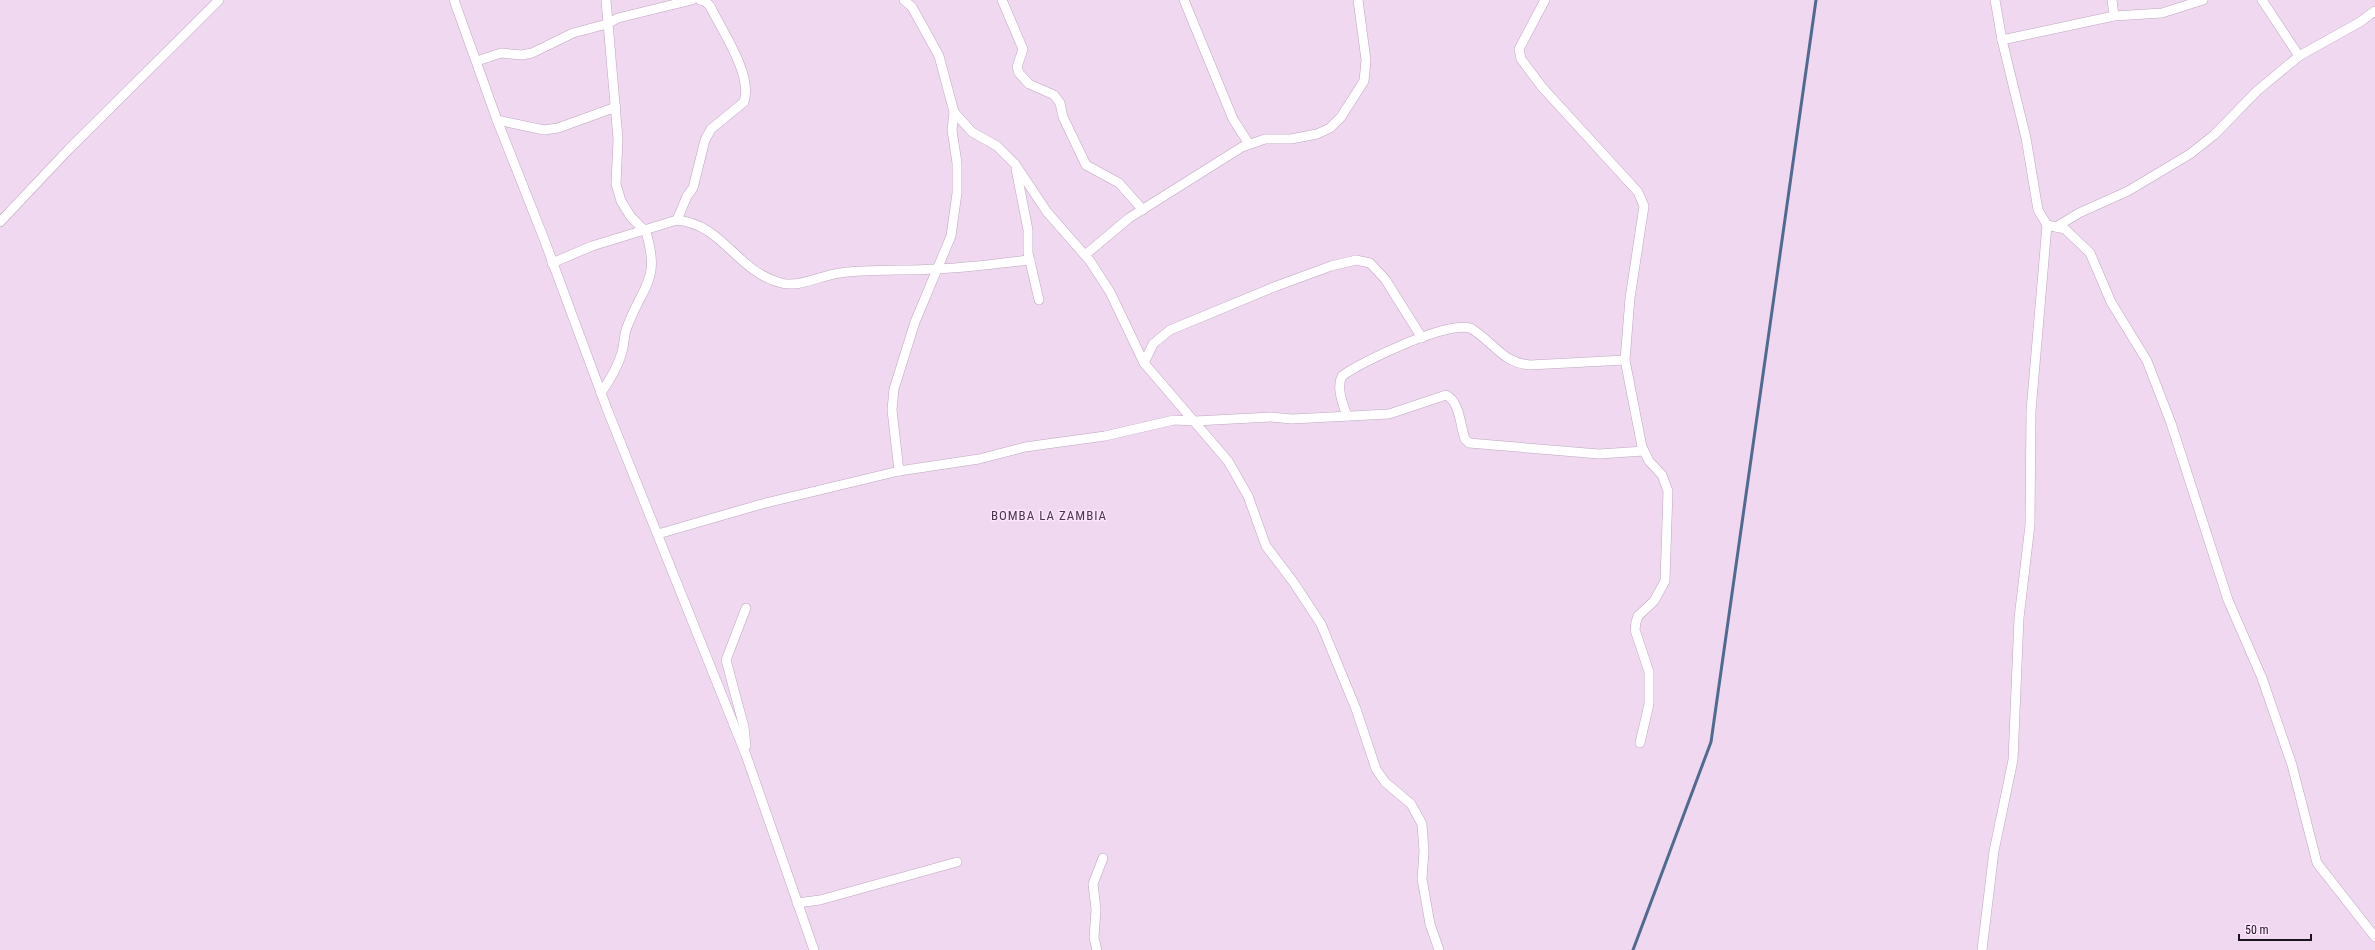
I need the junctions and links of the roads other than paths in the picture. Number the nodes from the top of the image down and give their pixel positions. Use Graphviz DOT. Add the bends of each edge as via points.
graph roads {
  1 [pos="219,0"];
  2 [pos="454,0"];
  3 [pos="606,0"];
  4 [pos="692,0"];
  5 [pos="704,0"];
  6 [pos="904,0"];
  7 [pos="1002,0"];
  8 [pos="1184,0"];
  9 [pos="1358,0"];
  10 [pos="1545,0"];
  11 [pos="1995,0"];
  12 [pos="2112,0"];
  13 [pos="2203,0"];
  14 [pos="2262,0"];
  15 [pos="2375,11"];
  16 [pos="2114,16"];
  17 [pos="606,24"];
  18 [pos="2002,40"];
  19 [pos="2299,56"];
  20 [pos="477,61"];
  21 [pos="616,107"];
  22 [pos="954,112"];
  23 [pos="497,120"];
  24 [pos="1249,144"];
  25 [pos="1015,164"];
  26 [pos="1143,210"];
  27 [pos="677,220"];
  28 [pos="0,222"];
  29 [pos="2052,226"];
  30 [pos="644,229"];
  31 [pos="1085,255"];
  32 [pos="1030,260"];
  33 [pos="552,263"];
  34 [pos="937,269"];
  35 [pos="1039,300"];
  36 [pos="1422,338"];
  37 [pos="1625,360"];
  38 [pos="1144,363"];
  39 [pos="601,393"];
  40 [pos="1347,416"];
  41 [pos="1195,421"];
  42 [pos="1644,451"];
  43 [pos="899,471"];
  44 [pos="658,534"];
  45 [pos="746,608"];
  46 [pos="1640,743"];
  47 [pos="747,750"];
  48 [pos="1103,858"];
  49 [pos="957,862"];
  50 [pos="797,903"];
  51 [pos="2375,937"];
  52 [pos="814,950"];
  53 [pos="1097,950"];
  54 [pos="1439,950"];
  55 [pos="1982,950"];
  1 -- 28 [label="street" via="68,150"];
  2 -- 20 [label="street"];
  3 -- 17 [label="street"];
  4 -- 17 [label="street" via="638,12"];
  5 -- 27 [label="street" via="710,6 742,69 746,97 744,102 711,129 705,140 693,188"];
  6 -- 22 [label="street" via="912,7 938,56"];
  7 -- 26 [label="street" via="1023,49 1017,67 1021,76 1029,84 1054,95 1060,103 1063,117 1086,165 1119,183"];
  8 -- 24 [label="street" via="1233,119"];
  9 -- 24 [label="street" via="1366,60 1364,81 1341,117 1330,128 1317,134 1290,139 1265,139"];
  10 -- 37 [label="street" via="1519,48 1521,59 1542,87 1624,174 1638,192 1644,206 1630,298"];
  11 -- 18 [label="street"];
  12 -- 16 [label="street"];
  13 -- 16 [label="street" via="2162,12"];
  14 -- 19 [label="street"];
  15 -- 19 [label="street"];
  16 -- 18 [label="street"];
  17 -- 20 [label="street" via="573,33 532,54 501,53"];
  17 -- 21 [label="street"];
  18 -- 29 [label="street" via="2026,138 2038,210"];
  19 -- 29 [label="street" via="2257,91 2214,135 2190,154 2128,191"];
  20 -- 23 [label="street"];
  21 -- 23 [label="street" via="558,128 544,130"];
  21 -- 30 [label="street" via="616,184 620,201 631,217"];
  22 -- 25 [label="street" via="972,132 996,146"];
  22 -- 34 [label="street" via="952,130 957,163 957,193 951,236"];
  23 -- 33 [label="street"];
  24 -- 26 [label="street"];
  25 -- 31 [label="street" via="1047,212"];
  25 -- 32 [label="street" via="1028,230"];
  26 -- 31 [label="street" via="1103,238"];
  27 -- 30 [label="street"];
  27 -- 34 [label="street" via="702,227 730,249 746,267 782,284 838,273 885,269"];
  29 -- 51 [label="street" via="2065,229 2090,253 2111,302 2147,361 2171,423 2228,600 2262,678 2292,766 2317,863"];
  29 -- 55 [label="street" via="2031,411 2030,524 2019,618 2013,760 1994,851"];
  30 -- 33 [label="street" via="592,246"];
  30 -- 39 [label="street" via="652,250 651,276 626,331 614,372"];
  31 -- 38 [label="street" via="1110,292"];
  32 -- 34 [label="street"];
  32 -- 35 [label="street"];
  33 -- 39 [label="street"];
  34 -- 43 [label="street" via="915,322 894,389 892,410"];
  36 -- 37 [label="street" via="1461,326 1471,328 1516,364"];
  36 -- 38 [label="street" via="1385,279 1370,263 1356,260 1331,266 1274,287 1170,330 1154,344"];
  36 -- 40 [label="street" via="1385,352 1342,376 1339,380 1340,392"];
  37 -- 42 [label="street"];
  38 -- 41 [label="street"];
  39 -- 44 [label="street"];
  40 -- 41 [label="street"];
  40 -- 42 [label="street" via="1389,414 1446,395 1452,398 1464,439 1469,443 1599,454"];
  41 -- 43 [label="street" via="1174,420 1105,436 1025,447 979,459"];
  41 -- 54 [label="street" via="1228,460 1248,496 1266,546 1321,624 1356,709 1379,776 1411,804 1422,824 1422,879 1430,924"];
  42 -- 46 [label="street" via="1662,475 1668,491 1665,581 1654,601 1638,616 1635,630 1649,672 1649,704"];
  43 -- 44 [label="street" via="762,504"];
  44 -- 50 [label="street" via="746,755"];
  45 -- 47 [label="street" via="726,660 744,727"];
  48 -- 53 [label="street" via="1094,884 1094,938"];
  49 -- 50 [label="street" via="820,900"];
  50 -- 52 [label="street"];
}
